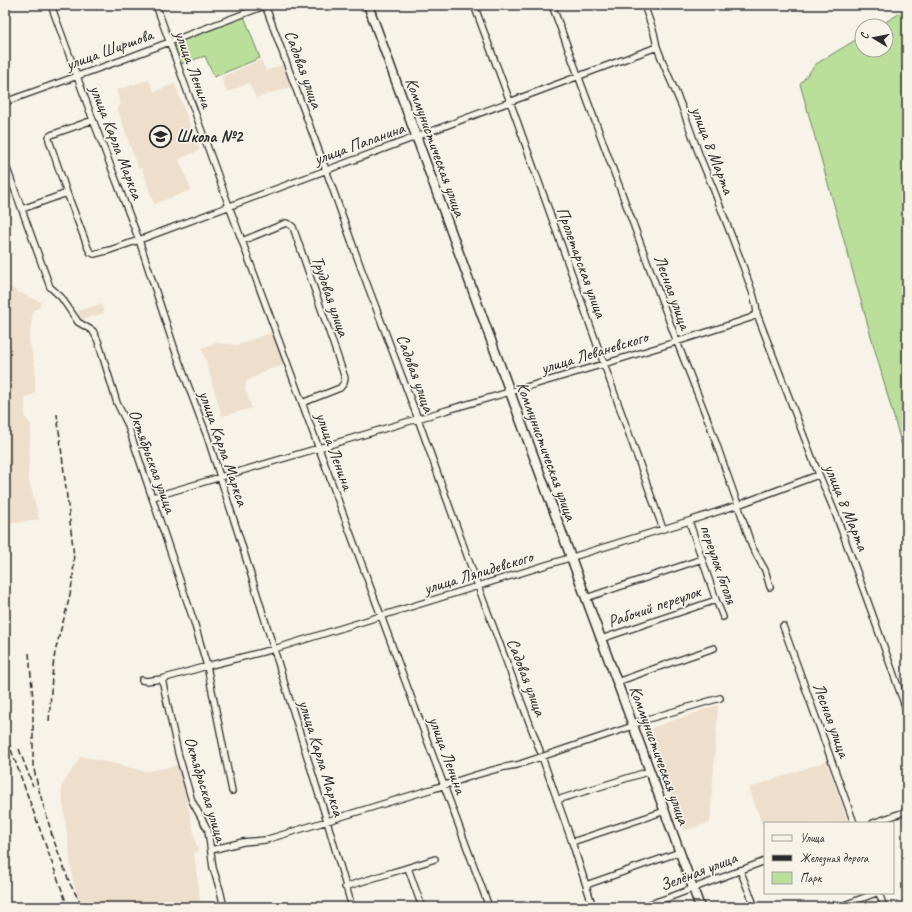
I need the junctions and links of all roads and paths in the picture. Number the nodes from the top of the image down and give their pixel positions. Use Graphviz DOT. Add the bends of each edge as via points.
graph roads {
  1 [pos="50,5"];
  2 [pos="156,5"];
  3 [pos="266,5"];
  4 [pos="368,5"];
  5 [pos="474,5"];
  6 [pos="552,5"];
  7 [pos="644,5"];
  8 [pos="169,41"];
  9 [pos="657,47"];
  10 [pos="77,76"];
  11 [pos="579,77"];
  12 [pos="5,102"];
  13 [pos="510,102"];
  14 [pos="93,120"];
  15 [pos="416,137"];
  16 [pos="5,163"];
  17 [pos="326,170"];
  18 [pos="67,193"];
  19 [pos="229,206"];
  20 [pos="22,209"];
  21 [pos="139,240"];
  22 [pos="242,242"];
  23 [pos="757,314"];
  24 [pos="677,342"];
  25 [pos="604,364"];
  26 [pos="510,392"];
  27 [pos="302,403"];
  28 [pos="418,419"];
  29 [pos="319,449"];
  30 [pos="818,474"];
  31 [pos="220,478"];
  32 [pos="152,497"];
  33 [pos="738,505"];
  34 [pos="689,521"];
  35 [pos="663,529"];
  36 [pos="571,557"];
  37 [pos="702,560"];
  38 [pos="478,586"];
  39 [pos="770,587"];
  40 [pos="586,598"];
  41 [pos="716,600"];
  42 [pos="381,616"];
  43 [pos="723,617"];
  44 [pos="783,626"];
  45 [pos="601,639"];
  46 [pos="714,648"];
  47 [pos="274,649"];
  48 [pos="207,666"];
  49 [pos="162,679"];
  50 [pos="142,680"];
  51 [pos="617,682"];
  52 [pos="720,698"];
  53 [pos="907,712"];
  54 [pos="633,726"];
  55 [pos="541,754"];
  56 [pos="650,771"];
  57 [pos="444,786"];
  58 [pos="232,791"];
  59 [pos="557,800"];
  60 [pos="664,811"];
  61 [pos="907,811"];
  62 [pos="327,821"];
  63 [pos="854,822"];
  64 [pos="876,822"];
  65 [pos="572,842"];
  66 [pos="211,850"];
  67 [pos="680,852"];
  68 [pos="435,859"];
  69 [pos="764,861"];
  70 [pos="408,868"];
  71 [pos="740,870"];
  72 [pos="586,885"];
  73 [pos="345,886"];
  74 [pos="694,889"];
  75 [pos="873,894"];
  76 [pos="879,894"];
  77 [pos="224,907"];
  78 [pos="352,907"];
  79 [pos="422,907"];
  80 [pos="489,907"];
  81 [pos="593,907"];
  82 [pos="641,907"];
  83 [pos="700,907"];
  84 [pos="755,907"];
  85 [pos="838,907"];
  86 [pos="884,907"];
  1 -- 10 [label="street, улица Карла Маркса"];
  2 -- 8 [label="street, улица Ленина"];
  3 -- 8 [label="street, улица Ширшова"];
  3 -- 17 [label="street, Садовая улица"];
  4 -- 15 [label="street, Коммунистическая улица"];
  5 -- 13 [label="street, Пролетарская улица"];
  6 -- 11 [label="street, Лесная улица"];
  7 -- 9 [label="street, улица 8 Марта"];
  8 -- 10 [label="street, улица Ширшова"];
  8 -- 19 [label="street, улица Ленина"];
  9 -- 11 [label="street, улица Папанина"];
  9 -- 23 [label="street, улица 8 Марта" via="714,188 743,266"];
  10 -- 12 [label="street, улица Ширшова"];
  10 -- 14 [label="street, улица Карла Маркса"];
  11 -- 13 [label="street, улица Папанина"];
  11 -- 24 [label="street, Лесная улица"];
  13 -- 15 [label="street, улица Папанина"];
  13 -- 25 [label="street, Пролетарская улица"];
  14 -- 18 [label="street" via="49,137"];
  14 -- 21 [label="street, улица Карла Маркса"];
  15 -- 17 [label="street, улица Папанина"];
  15 -- 26 [label="street, Коммунистическая улица"];
  16 -- 20 [label="street, Октябрьская улица"];
  17 -- 19 [label="street, улица Папанина"];
  17 -- 28 [label="street, Садовая улица"];
  18 -- 20 [label="street"];
  18 -- 21 [label="street, улица Папанина" via="92,254"];
  19 -- 21 [label="street, улица Папанина"];
  19 -- 22 [label="street, улица Ленина"];
  20 -- 32 [label="street, Октябрьская улица" via="50,287 61,297 78,322 93,331 98,341 117,403 127,423"];
  21 -- 31 [label="street, улица Карла Маркса"];
  22 -- 27 [label="street, улица Ленина"];
  22 -- 27 [label="street, Трудовая улица" via="286,223 293,227 345,378 340,388"];
  23 -- 24 [label="street, улица Леваневского"];
  23 -- 30 [label="street, улица 8 Марта"];
  24 -- 25 [label="street, улица Леваневского"];
  24 -- 33 [label="street, Лесная улица"];
  25 -- 26 [label="street, улица Леваневского"];
  25 -- 35 [label="street, Пролетарская улица"];
  26 -- 28 [label="street, улица Леваневского"];
  26 -- 36 [label="street, Коммунистическая улица"];
  27 -- 29 [label="street, улица Ленина"];
  28 -- 29 [label="street, улица Леваневского"];
  28 -- 38 [label="street, Садовая улица"];
  29 -- 31 [label="street, улица Леваневского"];
  29 -- 42 [label="street, улица Ленина"];
  30 -- 33 [label="street, улица Ляпидевского"];
  30 -- 53 [label="street, улица 8 Марта" via="832,504"];
  31 -- 32 [label="street, улица Леваневского"];
  31 -- 47 [label="street, улица Карла Маркса"];
  32 -- 48 [label="street, Октябрьская улица"];
  33 -- 34 [label="street, улица Ляпидевского"];
  33 -- 39 [label="street, Лесная улица" via="752,548 765,570"];
  34 -- 35 [label="street, улица Ляпидевского"];
  34 -- 37 [label="street, переулок Гоголя"];
  35 -- 36 [label="street, улица Ляпидевского"];
  36 -- 38 [label="street, улица Ляпидевского"];
  36 -- 40 [label="street, Коммунистическая улица"];
  37 -- 40 [label="street"];
  37 -- 41 [label="street, переулок Гоголя"];
  38 -- 42 [label="street, улица Ляпидевского"];
  38 -- 55 [label="street, Садовая улица"];
  40 -- 45 [label="street, Коммунистическая улица"];
  41 -- 43 [label="street, переулок Гоголя"];
  41 -- 45 [label="street, Рабочий переулок"];
  42 -- 47 [label="street, улица Ляпидевского"];
  42 -- 57 [label="street, улица Ленина"];
  44 -- 63 [label="street, Лесная улица"];
  45 -- 51 [label="street, Коммунистическая улица"];
  46 -- 51 [label="street"];
  47 -- 48 [label="street, улица Ляпидевского"];
  47 -- 62 [label="street, улица Карла Маркса"];
  48 -- 49 [label="street, улица Ляпидевского"];
  48 -- 58 [label="street, Октябрьская улица"];
  49 -- 50 [label="street, улица Ляпидевского"];
  49 -- 66 [label="street, Октябрьская улица" via="180,760 192,801 208,830"];
  51 -- 54 [label="street, Коммунистическая улица"];
  52 -- 54 [label="street" via="648,719"];
  54 -- 55 [label="street"];
  54 -- 56 [label="street, Коммунистическая улица"];
  55 -- 57 [label="street" via="517,765 497,768"];
  55 -- 59 [label="street, Садовая улица"];
  56 -- 59 [label="street"];
  56 -- 60 [label="street, Коммунистическая улица"];
  57 -- 62 [label="street"];
  57 -- 80 [label="street, улица Ленина"];
  59 -- 65 [label="street, Садовая улица"];
  60 -- 65 [label="street"];
  60 -- 67 [label="street, Коммунистическая улица"];
  61 -- 64 [label="street"];
  62 -- 66 [label="street" via="265,840 243,842"];
  62 -- 73 [label="street, улица Карла Маркса"];
  65 -- 72 [label="street, Садовая улица"];
  66 -- 77 [label="street, Октябрьская улица" via="213,868"];
  67 -- 72 [label="street"];
  67 -- 74 [label="street, Коммунистическая улица"];
  68 -- 70 [label="street"];
  69 -- 71 [label="street, Зелёная улица"];
  70 -- 73 [label="street"];
  70 -- 79 [label="street"];
  71 -- 74 [label="street, Зелёная улица"];
  71 -- 84 [label="street"];
  72 -- 81 [label="street, Садовая улица"];
  73 -- 78 [label="street, улица Карла Маркса"];
  74 -- 82 [label="street, Зелёная улица"];
  74 -- 83 [label="street, Коммунистическая улица"];
  75 -- 85 [label="street"];
  76 -- 86 [label="street"];
}
